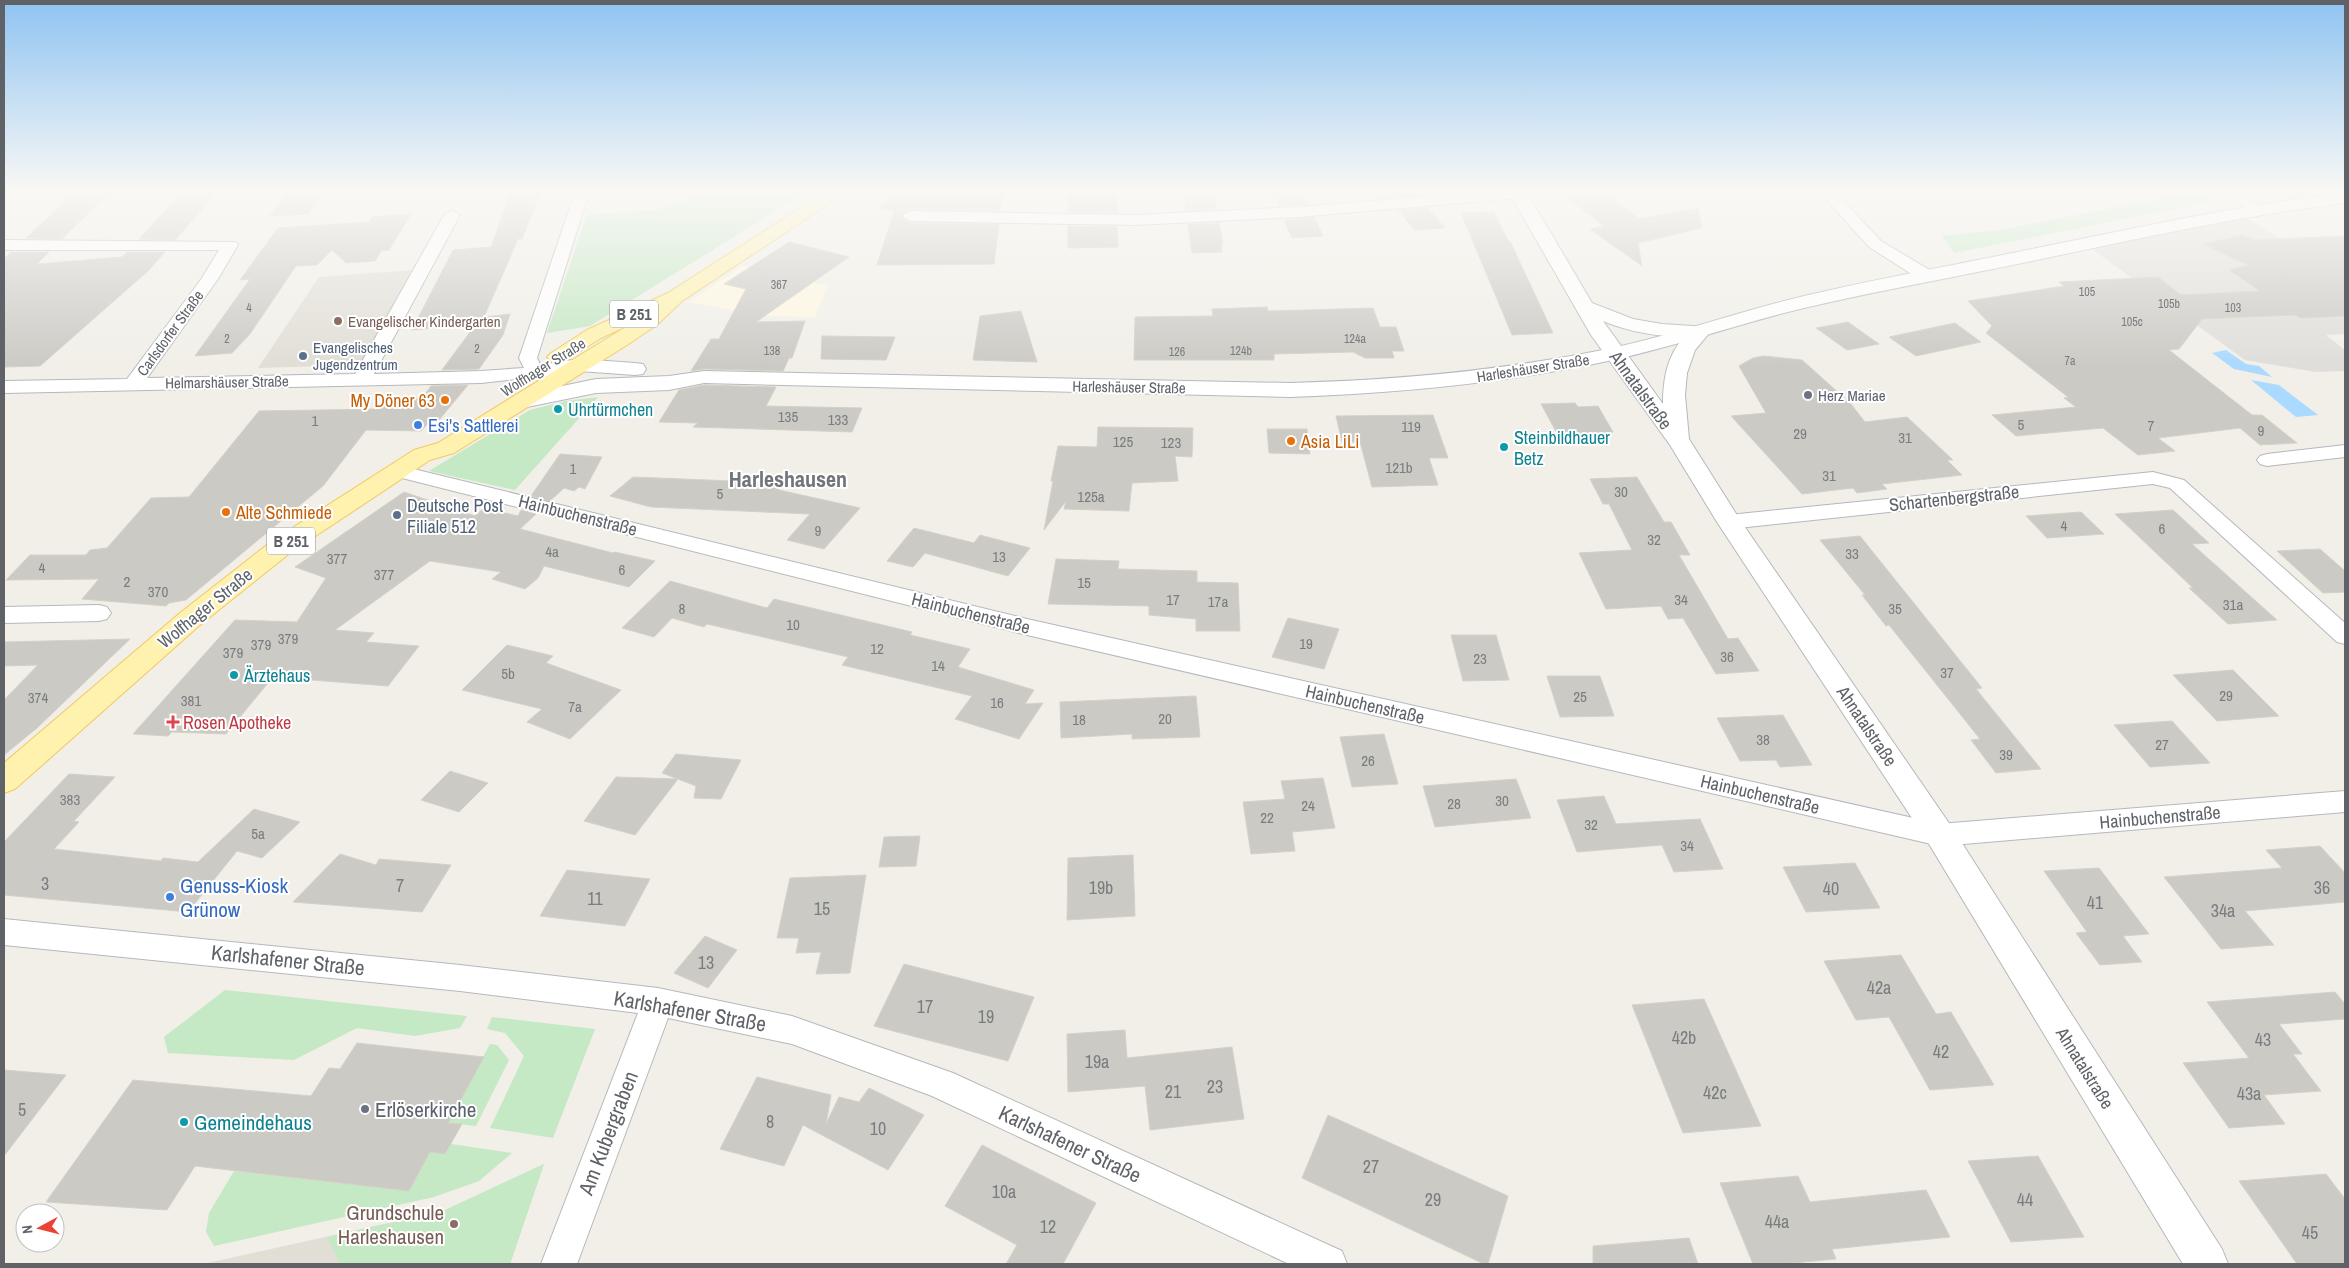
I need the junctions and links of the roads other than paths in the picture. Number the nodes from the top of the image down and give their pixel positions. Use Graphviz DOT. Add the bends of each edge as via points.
graph roads {
  1 [pos="228,248"];
  2 [pos="433,248"];
  3 [pos="564,248"];
  4 [pos="751,248"];
  5 [pos="1550,248"];
  6 [pos="1882,248"];
  7 [pos="2064,248"];
  8 [pos="1927,276"];
  9 [pos="675,297"];
  10 [pos="1584,307"];
  11 [pos="1701,331"];
  12 [pos="1615,354"];
  13 [pos="579,365"];
  14 [pos="545,377"];
  15 [pos="704,378"];
  16 [pos="361,380"];
  17 [pos="133,384"];
  18 [pos="596,386"];
  19 [pos="4,387"];
  20 [pos="522,401"];
  21 [pos="1679,441"];
  22 [pos="2345,451"];
  23 [pos="422,455"];
  24 [pos="2267,460"];
  25 [pos="397,470"];
  26 [pos="1729,522"];
  27 [pos="99,613"];
  28 [pos="4,615"];
  29 [pos="2345,636"];
  30 [pos="4,781"];
  31 [pos="2345,802"];
  32 [pos="1940,835"];
  33 [pos="4,932"];
  34 [pos="658,1002"];
  35 [pos="559,1264"];
  36 [pos="1329,1264"];
  37 [pos="2207,1264"];
  1 -- 17 [label="street, Carlsdorfer Straße" via="210,279"];
  2 -- 16 [label="street"];
  3 -- 14 [label="street" via="528,358"];
  4 -- 9 [label="main road, Wolfhager Straße / B 251"];
  5 -- 10 [label="main road, Ahnatalstraße"];
  6 -- 8 [label="street"];
  7 -- 8 [label="main road, Harleshäuser Straße"];
  8 -- 11 [label="main road, Harleshäuser Straße" via="1773,309"];
  9 -- 13 [label="main road, Wolfhager Straße / B 251" via="651,320"];
  9 -- 14 [label="main road, Wolfhager Straße / B 251" via="594,334"];
  10 -- 11 [label="main road" via="1628,324 1662,330"];
  10 -- 12 [label="main road, Ahnatalstraße"];
  11 -- 12 [label="main road, Harleshäuser Straße"];
  11 -- 21 [label="main road" via="1684,350 1676,372 1674,403"];
  12 -- 15 [label="main road, Harleshäuser Straße" via="1450,380 1322,390"];
  12 -- 21 [label="main road, Ahnatalstraße"];
  13 -- 14 [label="main road, Wolfhager Straße / B 251"];
  13 -- 15 [label="main road, Harleshäuser Straße" via="681,370"];
  14 -- 16 [label="street, Helmarshäuser Straße"];
  14 -- 18 [label="main road, Harleshäuser Straße"];
  14 -- 20 [label="main road, Wolfhager Straße / B 251"];
  14 -- 23 [label="main road, Wolfhager Straße / B 251" via="474,410 433,442"];
  15 -- 18 [label="main road, Harleshäuser Straße"];
  16 -- 17 [label="street, Helmarshäuser Straße"];
  17 -- 19 [label="street, Helmarshäuser Straße"];
  18 -- 20 [label="main road, Harleshäuser Straße"];
  20 -- 23 [label="main road, Wolfhager Straße / B 251" via="446,448"];
  21 -- 26 [label="main road, Ahnatalstraße"];
  22 -- 24 [label="street"];
  23 -- 25 [label="main road, Wolfhager Straße / B 251"];
  25 -- 30 [label="main road, Wolfhager Straße / B 251" via="281,547 217,597"];
  25 -- 32 [label="street, Hainbuchenstraße" via="1026,627"];
  26 -- 29 [label="street, Schartenbergstraße" via="2153,478 2177,484"];
  26 -- 32 [label="main road, Ahnatalstraße"];
  27 -- 28 [label="street"];
  31 -- 32 [label="street, Hainbuchenstraße"];
  32 -- 37 [label="main road, Ahnatalstraße"];
  33 -- 34 [label="street, Karlshafener Straße" via="460,978"];
  34 -- 35 [label="street, Am Kubergraben"];
  34 -- 36 [label="street, Karlshafener Straße" via="792,1030 941,1084"];
}
